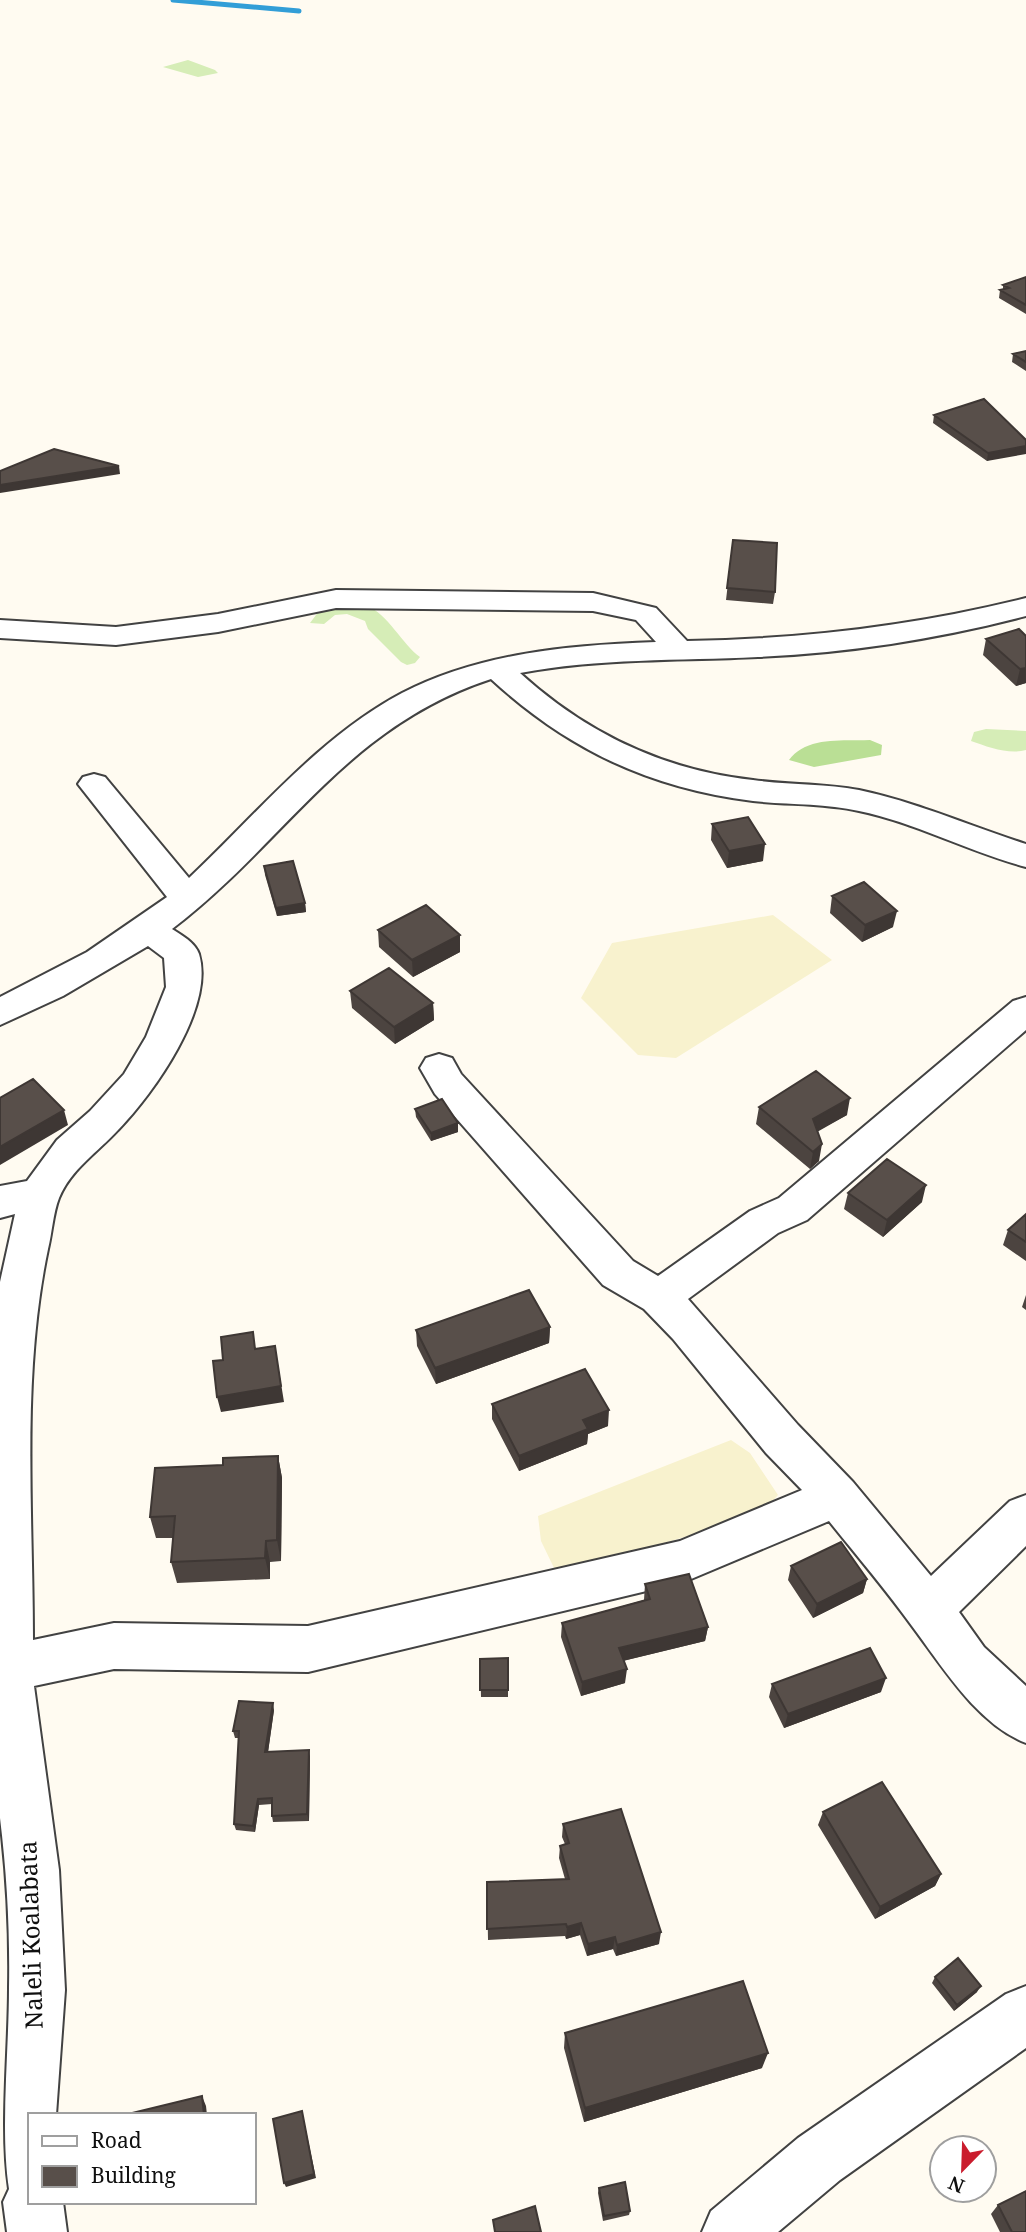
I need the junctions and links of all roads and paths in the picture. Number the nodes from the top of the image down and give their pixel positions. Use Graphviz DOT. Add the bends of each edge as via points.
graph roads {
  1 [pos="1026,607"];
  2 [pos="0,629"];
  3 [pos="680,651"];
  4 [pos="498,669"];
  5 [pos="94,784"];
  6 [pos="1026,856"];
  7 [pos="188,897"];
  8 [pos="149,929"];
  9 [pos="1026,1010"];
  10 [pos="0,1012"];
  11 [pos="439,1068"];
  12 [pos="20,1198"];
  13 [pos="659,1297"];
  14 [pos="837,1496"];
  15 [pos="1026,1515"];
  16 [pos="929,1610"];
  17 [pos="7,1696"];
  18 [pos="1026,1719"];
  19 [pos="1026,2014"];
  20 [pos="19,2148"];
  21 [pos="33,2204"];
  22 [pos="37,2232"];
  23 [pos="732,2232"];
  1 -- 3 [label="street" via="862,640"];
  2 -- 3 [label="street" via="116,636 218,623 336,599 593,602 646,614"];
  3 -- 4 [label="street" via="611,653"];
  4 -- 6 [label="street" via="562,724 616,755 742,789 832,796 875,805"];
  4 -- 7 [label="street" via="446,684 399,708 329,762"];
  5 -- 7 [label="street"];
  7 -- 8 [label="street"];
  8 -- 10 [label="street" via="71,979"];
  8 -- 12 [label="street, Naleli Koalabata" via="181,953 184,988 163,1038 137,1084 104,1121"];
  9 -- 13 [label="street" via="793,1209 764,1222"];
  11 -- 13 [label="street" via="448,1084 618,1273"];
  12 -- 17 [label="street, Naleli Koalabata" via="20,1280 10,1380"];
  13 -- 14 [label="street"];
  14 -- 16 [label="street"];
  14 -- 17 [label="street" via="684,1561 308,1649 114,1646"];
  15 -- 16 [label="street"];
  16 -- 18 [label="street" via="967,1663"];
  17 -- 20 [label="street, Naleli Koalabata" via="33,1870 37,1990"];
  19 -- 23 [label="street" via="819,2159"];
  21 -- 22 [label="street"];
}
